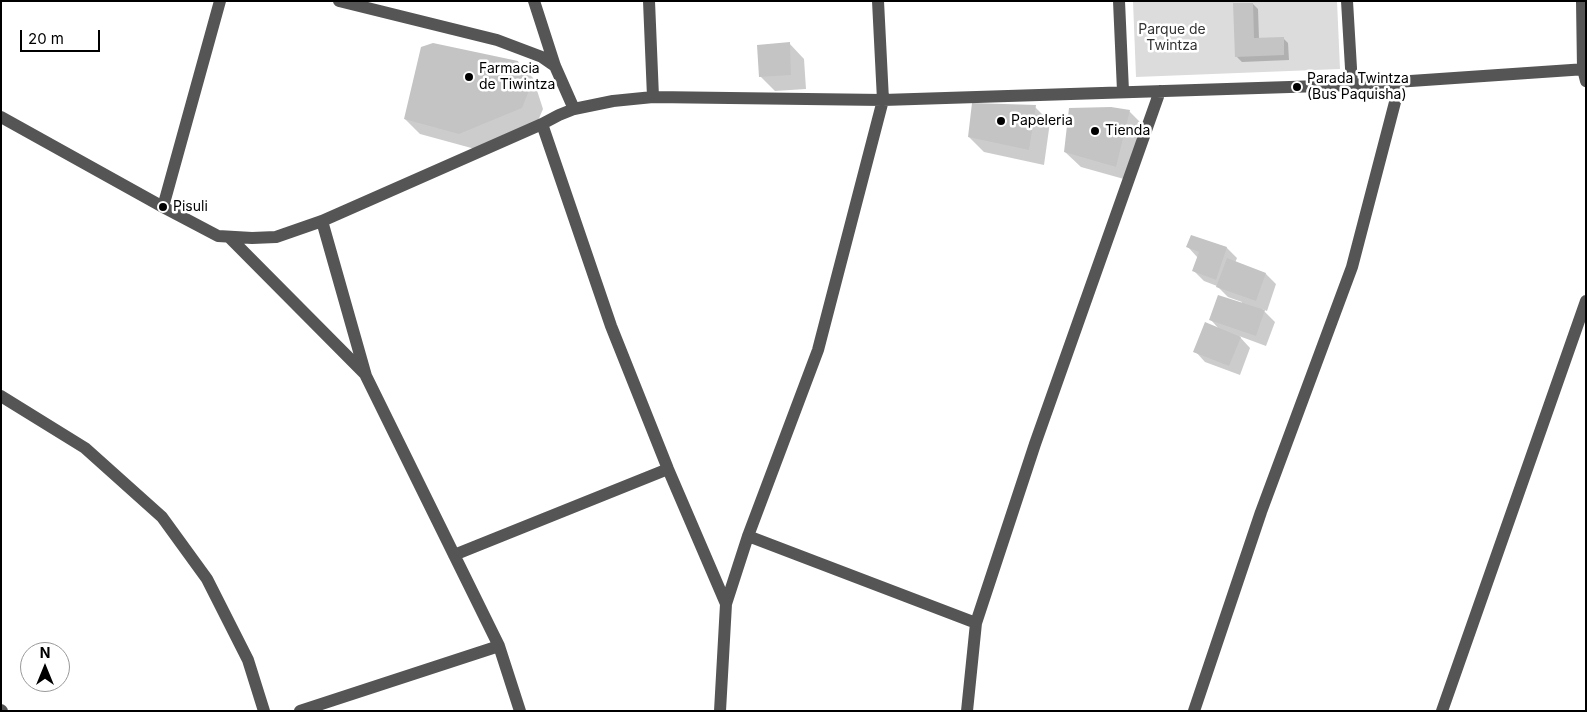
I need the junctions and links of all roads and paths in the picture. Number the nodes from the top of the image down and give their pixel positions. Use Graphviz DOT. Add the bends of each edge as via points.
graph roads {
  1 [pos="220,1"];
  2 [pos="339,1"];
  3 [pos="534,1"];
  4 [pos="650,1"];
  5 [pos="878,1"];
  6 [pos="1119,1"];
  7 [pos="1347,1"];
  8 [pos="1582,1"];
  9 [pos="556,66"];
  10 [pos="1585,73"];
  11 [pos="1400,83"];
  12 [pos="1352,85"];
  13 [pos="1123,91"];
  14 [pos="1160,91"];
  15 [pos="653,97"];
  16 [pos="883,100"];
  17 [pos="574,109"];
  18 [pos="1,116"];
  19 [pos="542,124"];
  20 [pos="163,207"];
  21 [pos="322,222"];
  22 [pos="230,238"];
  23 [pos="1586,301"];
  24 [pos="366,376"];
  25 [pos="1,396"];
  26 [pos="668,469"];
  27 [pos="748,536"];
  28 [pos="454,555"];
  29 [pos="726,604"];
  30 [pos="976,623"];
  31 [pos="499,646"];
  32 [pos="264,711"];
  33 [pos="300,711"];
  34 [pos="520,711"];
  35 [pos="720,711"];
  36 [pos="967,711"];
  37 [pos="1194,711"];
  38 [pos="1442,711"];
  1 -- 20 [label="street"];
  2 -- 9 [label="street" via="497,40"];
  3 -- 9 [label="street"];
  4 -- 15 [label="street"];
  5 -- 16 [label="street"];
  6 -- 13 [label="street"];
  7 -- 12 [label="street"];
  8 -- 10 [label="street"];
  9 -- 17 [label="street"];
  10 -- 11 [label="street"];
  11 -- 12 [label="street"];
  11 -- 37 [label="street" via="1352,267 1261,512"];
  12 -- 14 [label="street"];
  13 -- 14 [label="street"];
  13 -- 16 [label="street"];
  14 -- 30 [label="street" via="1035,444"];
  15 -- 16 [label="street"];
  15 -- 17 [label="street"];
  16 -- 27 [label="street" via="818,350"];
  17 -- 19 [label="street"];
  18 -- 20 [label="street"];
  19 -- 21 [label="street"];
  19 -- 26 [label="street" via="611,326"];
  20 -- 22 [label="street" via="218,236"];
  21 -- 22 [label="street" via="276,237"];
  21 -- 24 [label="street"];
  22 -- 24 [label="street"];
  23 -- 38 [label="street"];
  24 -- 28 [label="street"];
  25 -- 32 [label="street" via="84,448 162,516 207,579 248,660"];
  26 -- 28 [label="street"];
  26 -- 29 [label="street"];
  27 -- 29 [label="street"];
  27 -- 30 [label="street"];
  28 -- 31 [label="street"];
  29 -- 35 [label="street"];
  30 -- 36 [label="street"];
  31 -- 33 [label="street"];
  31 -- 34 [label="street"];
}
